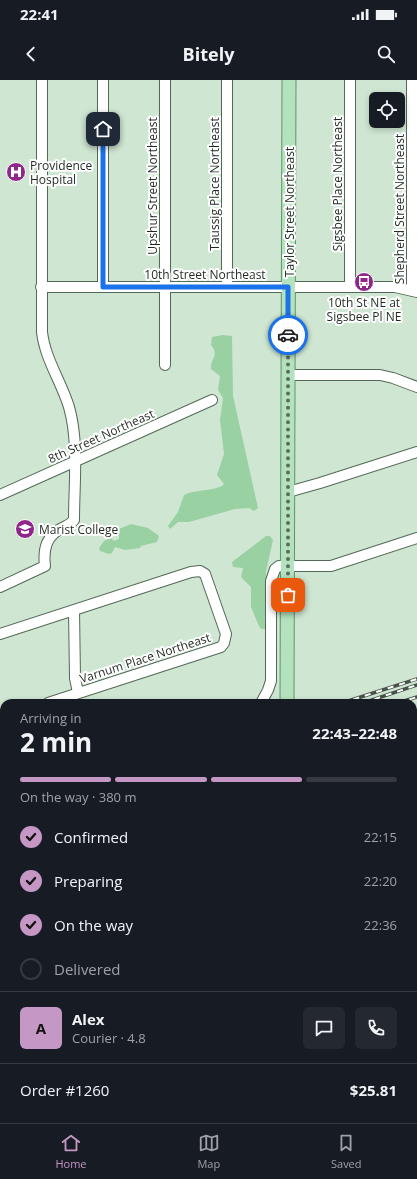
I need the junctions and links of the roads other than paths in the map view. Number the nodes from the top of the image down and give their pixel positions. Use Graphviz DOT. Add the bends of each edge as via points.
graph roads {
  1 [pos="42,80"];
  2 [pos="103,80"];
  3 [pos="165,80"];
  4 [pos="227,80"];
  5 [pos="289,80"];
  6 [pos="350,80"];
  7 [pos="412,80"];
  8 [pos="415,179"];
  9 [pos="41,287"];
  10 [pos="103,287"];
  11 [pos="165,287"];
  12 [pos="227,287"];
  13 [pos="288,287"];
  14 [pos="350,287"];
  15 [pos="415,292"];
  16 [pos="165,365"];
  17 [pos="288,375"];
  18 [pos="417,387"];
  19 [pos="212,400"];
  20 [pos="417,452"];
  21 [pos="74,462"];
  22 [pos="288,492"];
  23 [pos="0,495"];
  24 [pos="417,538"];
  25 [pos="288,566"];
  26 [pos="0,587"];
  27 [pos="74,610"];
  28 [pos="0,634"];
  29 [pos="78,693"];
  30 [pos="60,699"];
  31 [pos="263,699"];
  32 [pos="287,699"];
  1 -- 9 [label="street"];
  2 -- 10 [label="street"];
  3 -- 11 [label="street, Upshur Street Northeast"];
  4 -- 12 [label="street, Taussig Place Northeast"];
  5 -- 13 [label="main road, Taylor Street Northeast"];
  6 -- 14 [label="street, Sigsbee Place Northeast"];
  7 -- 8 [label="street, Shepherd Street Northeast"];
  8 -- 15 [label="street, Shepherd Street Northeast"];
  9 -- 10 [label="street, 10th Street Northeast"];
  9 -- 21 [label="street" via="42,338 69,408 74,432"];
  10 -- 11 [label="street, 10th Street Northeast"];
  11 -- 12 [label="street, 10th Street Northeast"];
  11 -- 16 [label="street, Upshur Street Northeast"];
  12 -- 13 [label="street, 10th Street Northeast"];
  13 -- 14 [label="street, 10th Street Northeast"];
  13 -- 17 [label="main road, Taylor Street Northeast"];
  14 -- 15 [label="street, 10th Street Northeast" via="395,287"];
  17 -- 18 [label="street" via="380,375"];
  17 -- 22 [label="main road, Taylor Street Northeast"];
  19 -- 21 [label="street, 8th Street Northeast"];
  20 -- 22 [label="street"];
  21 -- 23 [label="street, 8th Street Northeast"];
  21 -- 26 [label="street" via="73,522 57,530 48,540 44,552 45,566"];
  22 -- 25 [label="main road, Taylor Street Northeast"];
  24 -- 25 [label="street" via="330,566"];
  25 -- 31 [label="street" via="280,566 272,574 271,681"];
  25 -- 32 [label="main road, Taylor Street Northeast"];
  27 -- 28 [label="street"];
  27 -- 29 [label="street" via="75,678"];
  27 -- 29 [label="street, Varnum Place Northeast" via="200,571 208,578 226,637 221,647"];
  29 -- 30 [label="street"];
}
